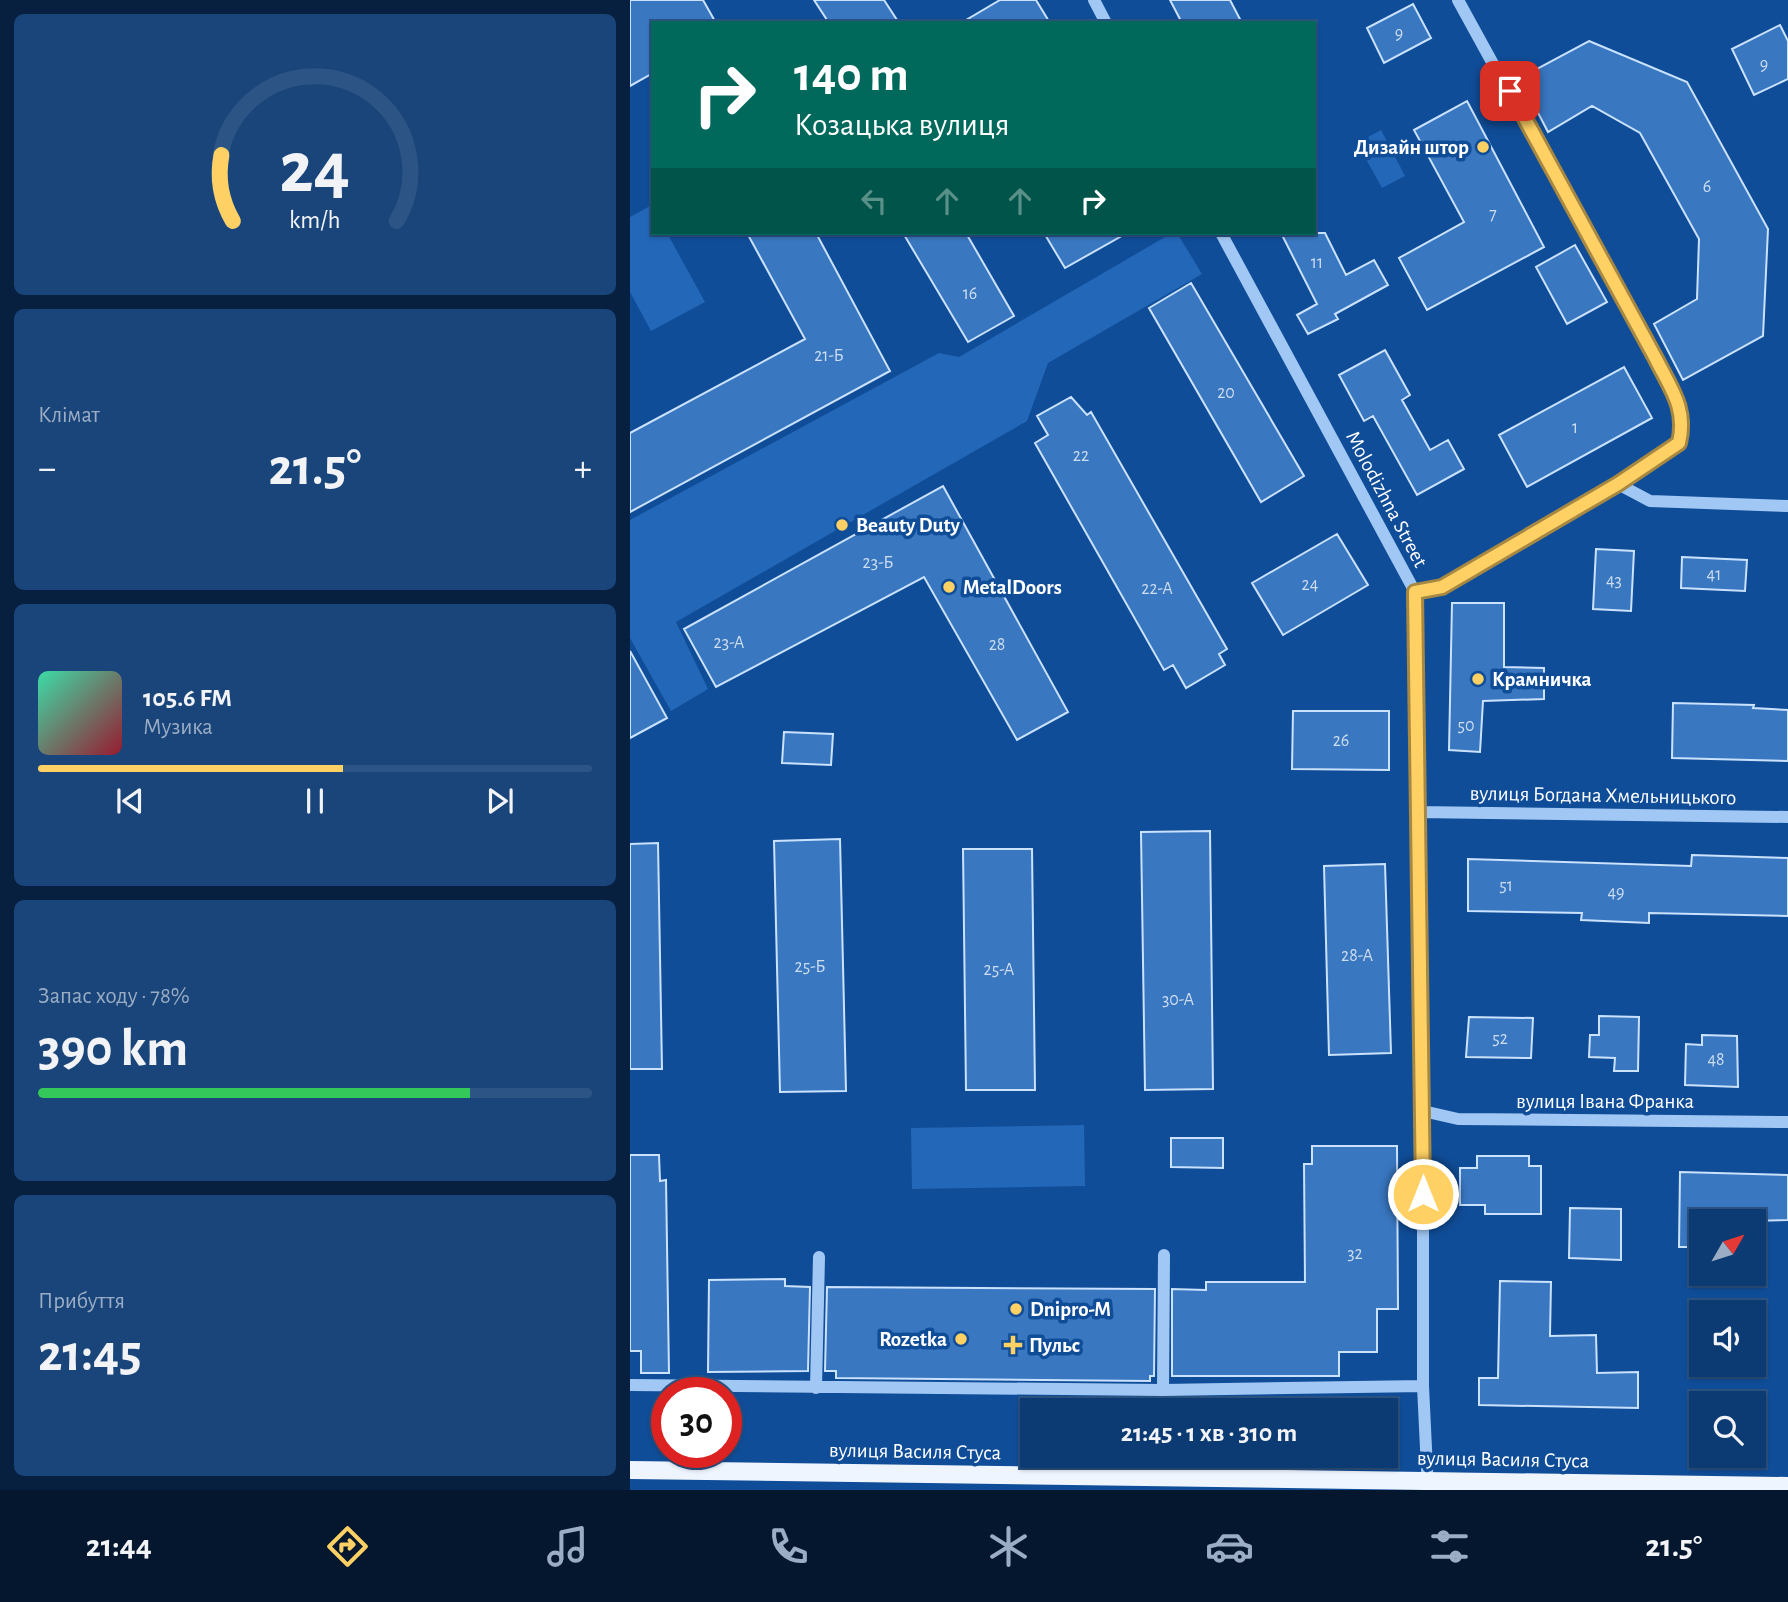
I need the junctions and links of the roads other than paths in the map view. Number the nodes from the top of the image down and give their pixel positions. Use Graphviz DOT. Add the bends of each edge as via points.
graph roads {
  1 [pos="1094,0"];
  2 [pos="1458,0"];
  3 [pos="1105,21"];
  4 [pos="1222,235"];
  5 [pos="1618,484"];
  6 [pos="1788,506"];
  7 [pos="1415,592"];
  8 [pos="1418,812"];
  9 [pos="1788,817"];
  10 [pos="1423,1111"];
  11 [pos="1788,1122"];
  12 [pos="1164,1255"];
  13 [pos="819,1257"];
  14 [pos="630,1385"];
  15 [pos="1423,1385"];
  16 [pos="816,1388"];
  17 [pos="1163,1391"];
  18 [pos="630,1470"];
  19 [pos="1427,1486"];
  20 [pos="1788,1486"];
  1 -- 3 [label="street"];
  2 -- 5 [label="street" via="1678,401 1684,423 1679,443"];
  4 -- 7 [label="street, Molodizhna Street"];
  5 -- 6 [label="street" via="1650,501"];
  5 -- 7 [label="street" via="1442,587"];
  7 -- 8 [label="street, Molodizhna Street"];
  8 -- 9 [label="street, вулиця Богдана Хмельницького"];
  8 -- 10 [label="street, Molodizhna Street"];
  10 -- 11 [label="street, вулиця Івана Франка" via="1458,1119"];
  10 -- 15 [label="street, Molodizhna Street"];
  12 -- 17 [label="street"];
  13 -- 16 [label="street"];
  14 -- 16 [label="street"];
  15 -- 17 [label="street"];
  15 -- 19 [label="street, Molodizhna Street"];
  16 -- 17 [label="street"];
  18 -- 19 [label="main road, вулиця Василя Стуса"];
  19 -- 20 [label="main road, вулиця Василя Стуса"];
}
